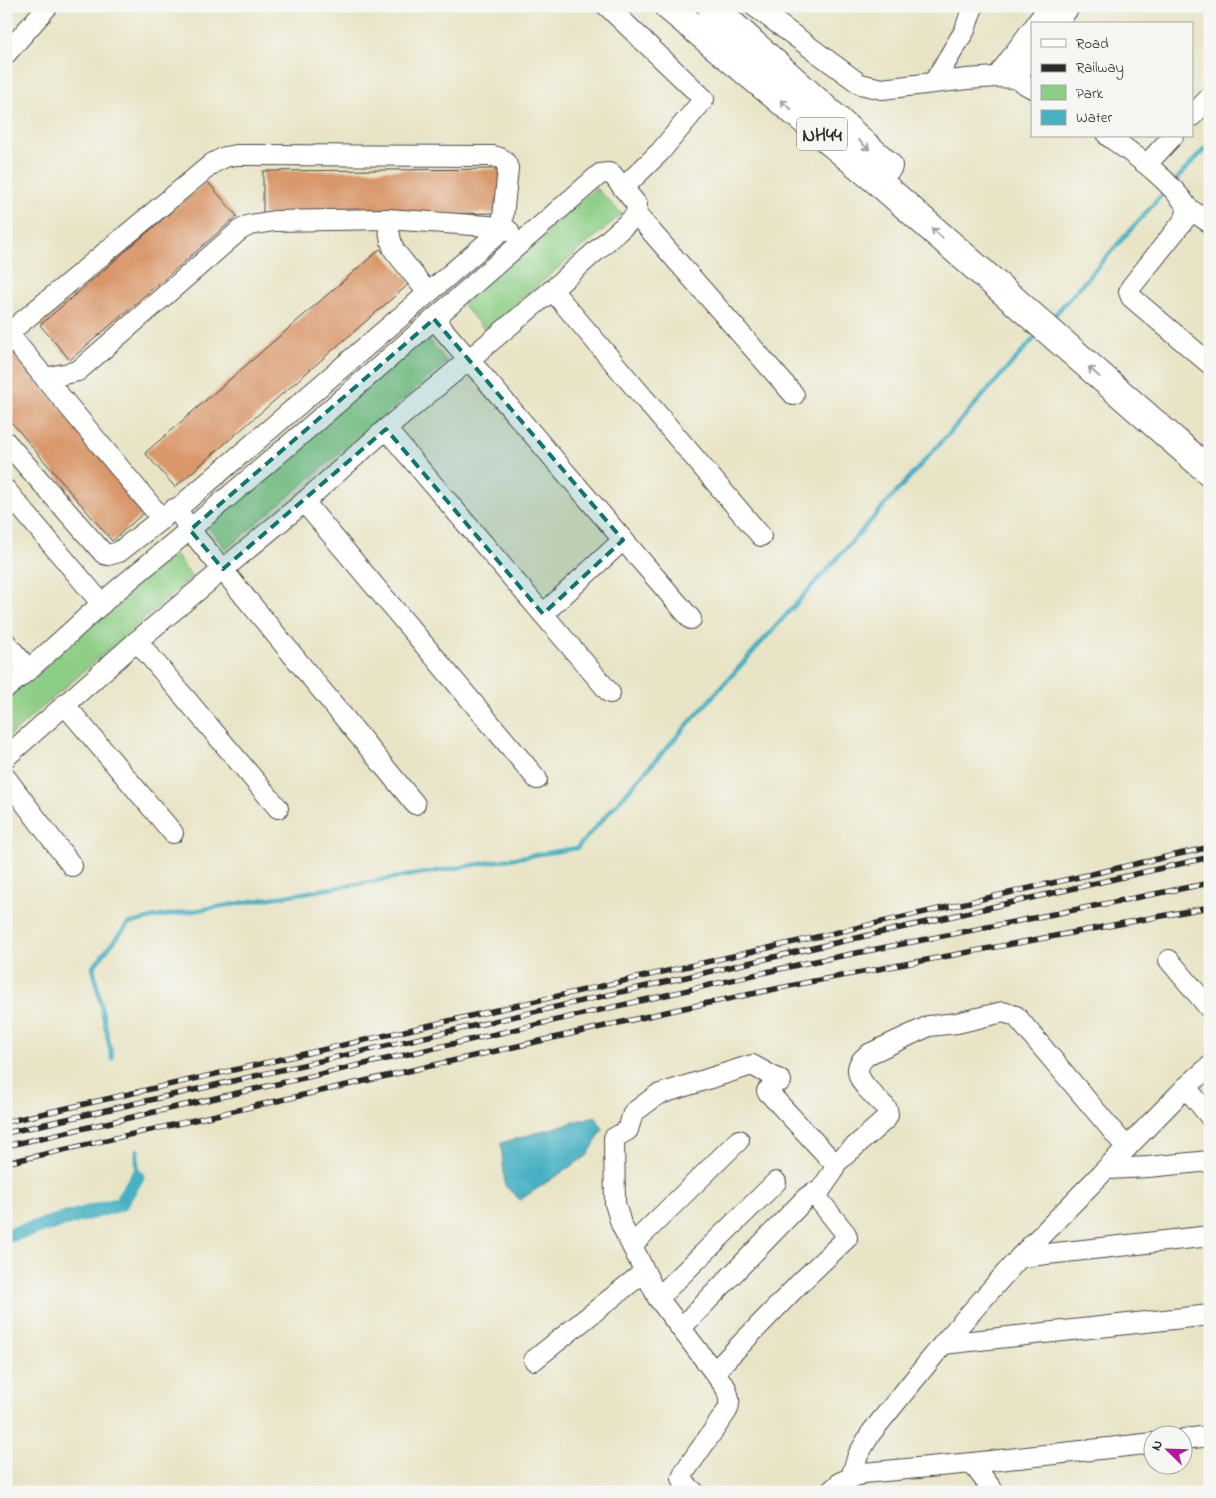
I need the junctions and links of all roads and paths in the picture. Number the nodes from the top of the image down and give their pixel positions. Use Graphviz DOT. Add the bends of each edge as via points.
graph roads {
  1 [pos="48,6"];
  2 [pos="607,6"];
  3 [pos="668,6"];
  4 [pos="711,6"];
  5 [pos="746,6"];
  6 [pos="754,6"];
  7 [pos="974,6"];
  8 [pos="1049,6"];
  9 [pos="1070,6"];
  10 [pos="1037,22"];
  11 [pos="1058,22"];
  12 [pos="1031,31"];
  13 [pos="761,51"];
  14 [pos="6,54"];
  15 [pos="1031,57"];
  16 [pos="1006,78"];
  17 [pos="934,82"];
  18 [pos="1031,88"];
  19 [pos="1210,98"];
  20 [pos="1194,114"];
  21 [pos="1111,138"];
  22 [pos="1171,138"];
  23 [pos="1147,164"];
  24 [pos="622,188"];
  25 [pos="1184,202"];
  26 [pos="636,214"];
  27 [pos="387,219"];
  28 [pos="1210,223"];
  29 [pos="502,227"];
  30 [pos="525,240"];
  31 [pos="980,260"];
  32 [pos="552,290"];
  33 [pos="428,293"];
  34 [pos="434,319"];
  35 [pos="8,331"];
  36 [pos="468,359"];
  37 [pos="1210,364"];
  38 [pos="45,378"];
  39 [pos="794,395"];
  40 [pos="386,429"];
  41 [pos="6,442"];
  42 [pos="1210,449"];
  43 [pos="1210,472"];
  44 [pos="6,490"];
  45 [pos="304,502"];
  46 [pos="170,514"];
  47 [pos="190,530"];
  48 [pos="761,536"];
  49 [pos="623,540"];
  50 [pos="223,569"];
  51 [pos="102,604"];
  52 [pos="543,614"];
  53 [pos="691,619"];
  54 [pos="138,641"];
  55 [pos="6,643"];
  56 [pos="29,670"];
  57 [pos="6,688"];
  58 [pos="610,693"];
  59 [pos="65,705"];
  60 [pos="6,757"];
  61 [pos="6,778"];
  62 [pos="537,778"];
  63 [pos="415,804"];
  64 [pos="278,808"];
  65 [pos="173,833"];
  66 [pos="72,866"];
  67 [pos="1169,960"];
  68 [pos="1210,1009"];
  69 [pos="1210,1066"];
  70 [pos="1186,1087"];
  71 [pos="1210,1117"];
  72 [pos="739,1140"];
  73 [pos="1127,1148"];
  74 [pos="1210,1160"];
  75 [pos="835,1164"];
  76 [pos="1107,1169"];
  77 [pos="776,1182"];
  78 [pos="819,1192"];
  79 [pos="1210,1236"];
  80 [pos="632,1246"];
  81 [pos="1020,1257"];
  82 [pos="644,1272"];
  83 [pos="658,1298"];
  84 [pos="1210,1315"];
  85 [pos="680,1328"];
  86 [pos="943,1344"];
  87 [pos="534,1360"];
  88 [pos="714,1372"];
  89 [pos="1210,1436"];
  90 [pos="1194,1438"];
  91 [pos="1144,1444"];
  92 [pos="972,1463"];
  93 [pos="851,1477"];
  94 [pos="694,1492"];
  95 [pos="830,1492"];
  96 [pos="994,1492"];
  1 -- 14 [label="street"];
  2 -- 24 [label="street" via="704,99 660,152"];
  31 -- 3 [label="highway, NH44, one-way" via="881,184"];
  4 -- 13 [label="highway, NH44"];
  5 -- 13 [label="street"];
  6 -- 17 [label="street" via="860,84 882,88"];
  7 -- 17 [label="street" via="965,30"];
  8 -- 10 [label="street"];
  9 -- 11 [label="street"];
  12 -- 16 [label="street"];
  13 -- 31 [label="highway, NH44, one-way"];
  15 -- 16 [label="street"];
  16 -- 17 [label="street"];
  16 -- 18 [label="street"];
  19 -- 20 [label="street"];
  21 -- 23 [label="street"];
  22 -- 23 [label="street"];
  23 -- 25 [label="street"];
  24 -- 26 [label="street" via="637,205"];
  24 -- 30 [label="street" via="612,174 600,174"];
  25 -- 28 [label="street"];
  25 -- 37 [label="street" via="1185,219 1129,292"];
  26 -- 32 [label="street"];
  26 -- 39 [label="street"];
  27 -- 29 [label="street"];
  27 -- 33 [label="street" via="394,250"];
  27 -- 38 [label="street" via="274,221 240,230 78,371"];
  29 -- 30 [label="street"];
  29 -- 33 [label="street"];
  29 -- 35 [label="street" via="508,168 501,158 236,155 213,163"];
  30 -- 34 [label="street"];
  31 -- 42 [label="highway, NH44"];
  43 -- 31 [label="highway, NH44, one-way"];
  32 -- 36 [label="street"];
  32 -- 48 [label="street"];
  33 -- 46 [label="street"];
  34 -- 36 [label="street"];
  34 -- 47 [label="street"];
  35 -- 38 [label="street"];
  36 -- 40 [label="street"];
  36 -- 49 [label="street"];
  38 -- 46 [label="street"];
  40 -- 45 [label="street"];
  40 -- 52 [label="street"];
  41 -- 46 [label="street" via="104,554 119,552"];
  44 -- 51 [label="street"];
  45 -- 50 [label="street"];
  45 -- 62 [label="street"];
  46 -- 47 [label="street"];
  47 -- 50 [label="street"];
  47 -- 51 [label="street"];
  49 -- 52 [label="street"];
  49 -- 53 [label="street"];
  50 -- 54 [label="street"];
  50 -- 63 [label="street"];
  51 -- 56 [label="street"];
  52 -- 58 [label="street"];
  54 -- 59 [label="street"];
  54 -- 64 [label="street"];
  55 -- 56 [label="street"];
  56 -- 57 [label="street"];
  59 -- 60 [label="street"];
  59 -- 65 [label="street"];
  61 -- 66 [label="street"];
  67 -- 68 [label="street"];
  69 -- 70 [label="street"];
  70 -- 71 [label="street"];
  70 -- 73 [label="street"];
  72 -- 80 [label="street"];
  73 -- 75 [label="street" via="1016,1016 1002,1012 929,1026 862,1059 857,1067 858,1077 887,1109 888,1115"];
  73 -- 76 [label="street"];
  74 -- 76 [label="street"];
  75 -- 78 [label="street"];
  75 -- 80 [label="street" via="774,1086 752,1065 657,1096 633,1113 628,1130 614,1138 615,1203"];
  76 -- 81 [label="street"];
  77 -- 83 [label="street"];
  78 -- 85 [label="street" via="806,1197"];
  78 -- 88 [label="street" via="819,1200 846,1234 845,1241"];
  79 -- 81 [label="street"];
  80 -- 82 [label="street"];
  81 -- 86 [label="street"];
  82 -- 83 [label="street"];
  82 -- 87 [label="street"];
  83 -- 85 [label="street"];
  84 -- 86 [label="street"];
  85 -- 88 [label="street"];
  86 -- 93 [label="street" via="871,1433 858,1455"];
  88 -- 94 [label="street" via="726,1388 730,1405 684,1472 684,1483"];
  89 -- 90 [label="street"];
  91 -- 92 [label="street"];
  92 -- 93 [label="street" via="863,1473"];
  92 -- 96 [label="street"];
  93 -- 95 [label="street"];
}
